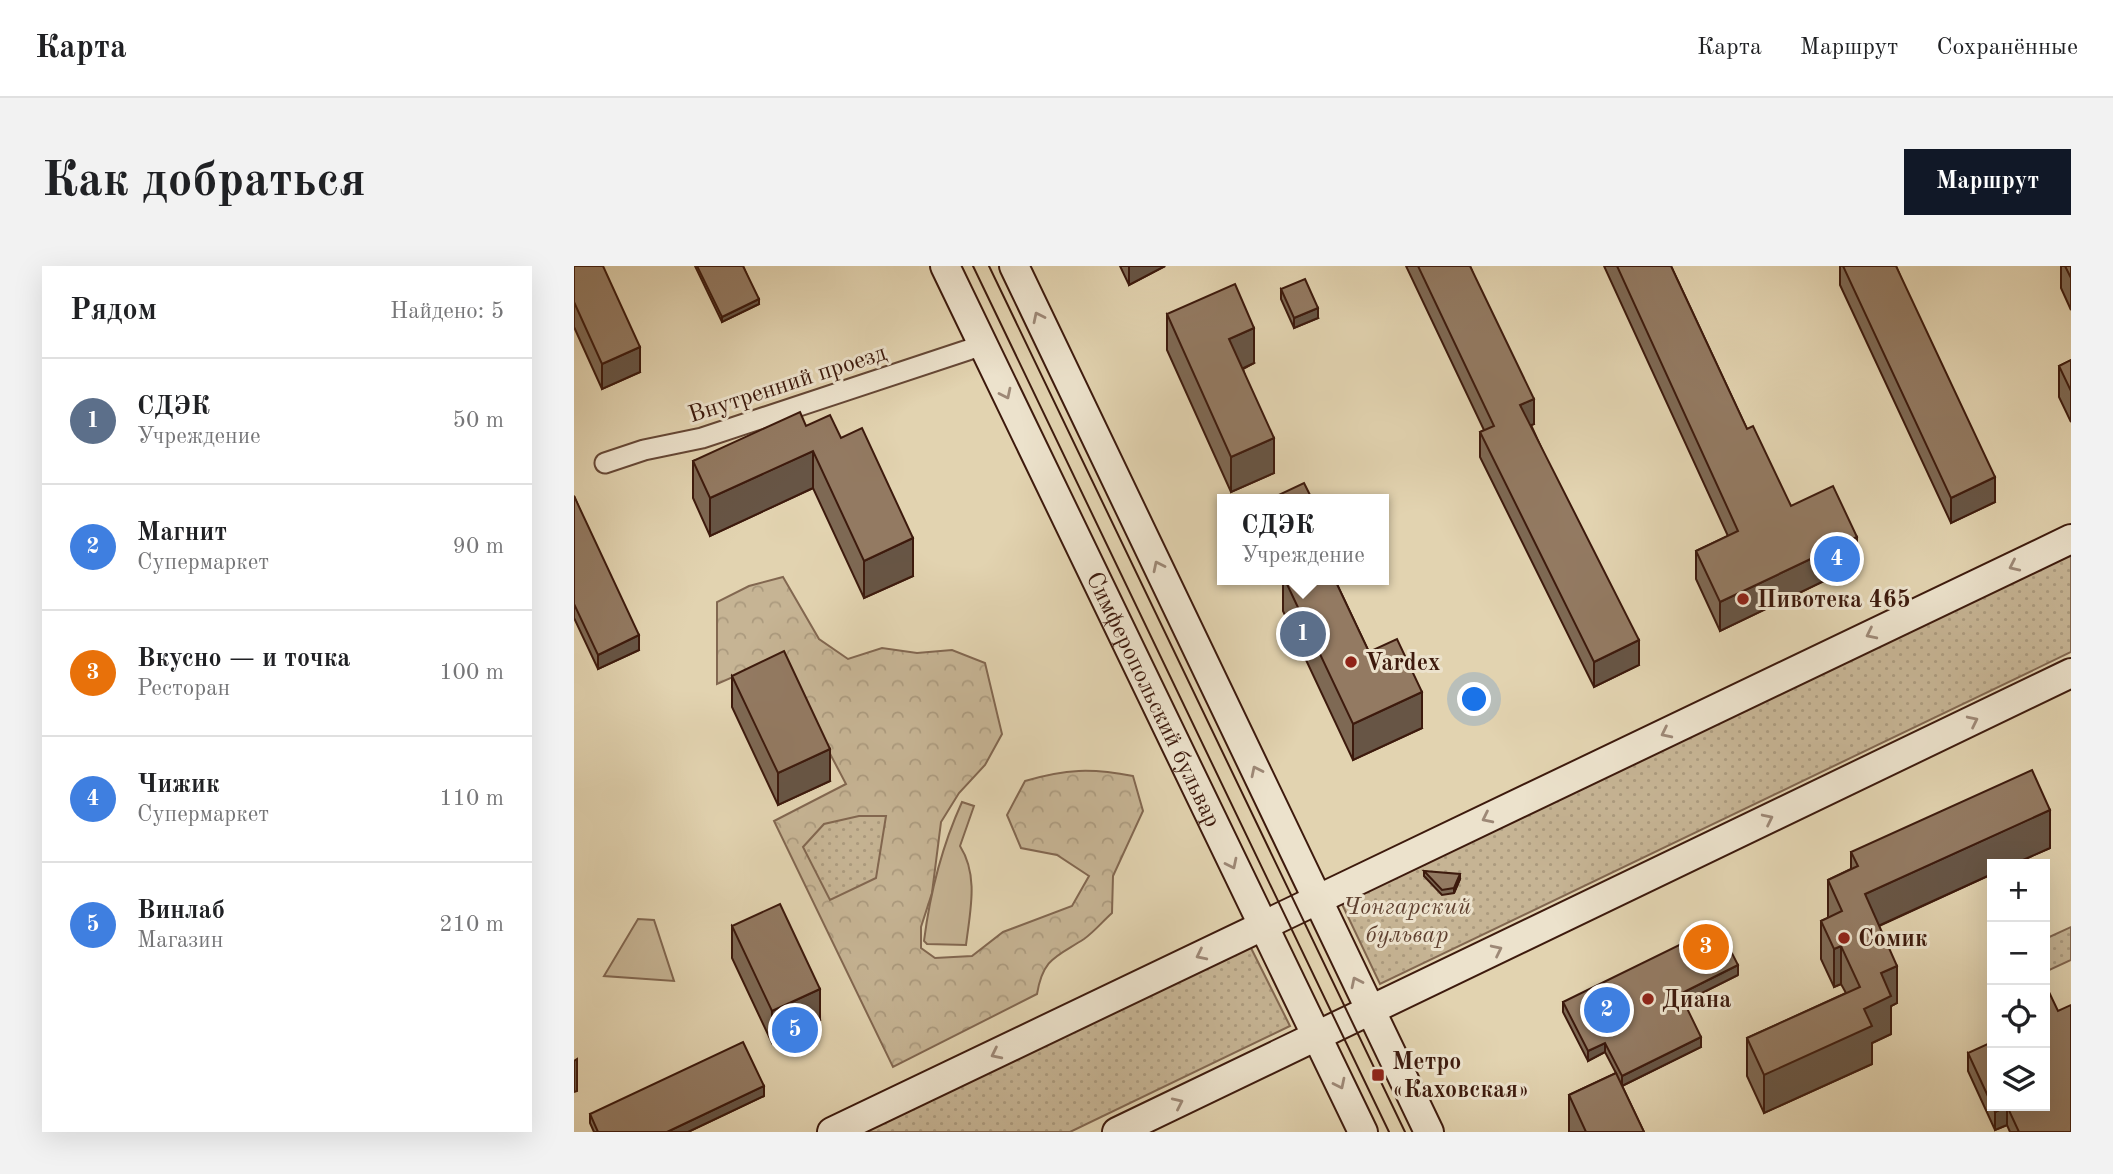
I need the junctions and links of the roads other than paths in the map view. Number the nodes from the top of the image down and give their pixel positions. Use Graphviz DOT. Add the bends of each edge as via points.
graph roads {
  1 [pos="946,266"];
  2 [pos="1014,266"];
  3 [pos="983,345"];
  4 [pos="605,463"];
  5 [pos="2071,539"];
  6 [pos="2071,673"];
  7 [pos="1316,900"];
  8 [pos="1262,925"];
  9 [pos="1370,1011"];
  10 [pos="1317,1036"];
  11 [pos="832,1132"];
  12 [pos="1116,1132"];
  13 [pos="1363,1132"];
  14 [pos="1429,1132"];
  1 -- 3 [label="main road, Симферопольский бульвар"];
  7 -- 2 [label="main road, one-way"];
  3 -- 4 [label="street, Внутренний проезд" via="702,438"];
  3 -- 8 [label="main road, Симферопольский бульвар, one-way"];
  5 -- 7 [label="main road, one-way"];
  9 -- 6 [label="main road, one-way"];
  7 -- 8 [label="main road"];
  9 -- 7 [label="main road, one-way"];
  8 -- 10 [label="main road, Симферопольский бульвар"];
  8 -- 11 [label="main road, one-way"];
  9 -- 10 [label="main road"];
  9 -- 14 [label="main road"];
  12 -- 10 [label="main road, one-way"];
  10 -- 13 [label="main road, Симферопольский бульвар, one-way"];
}
